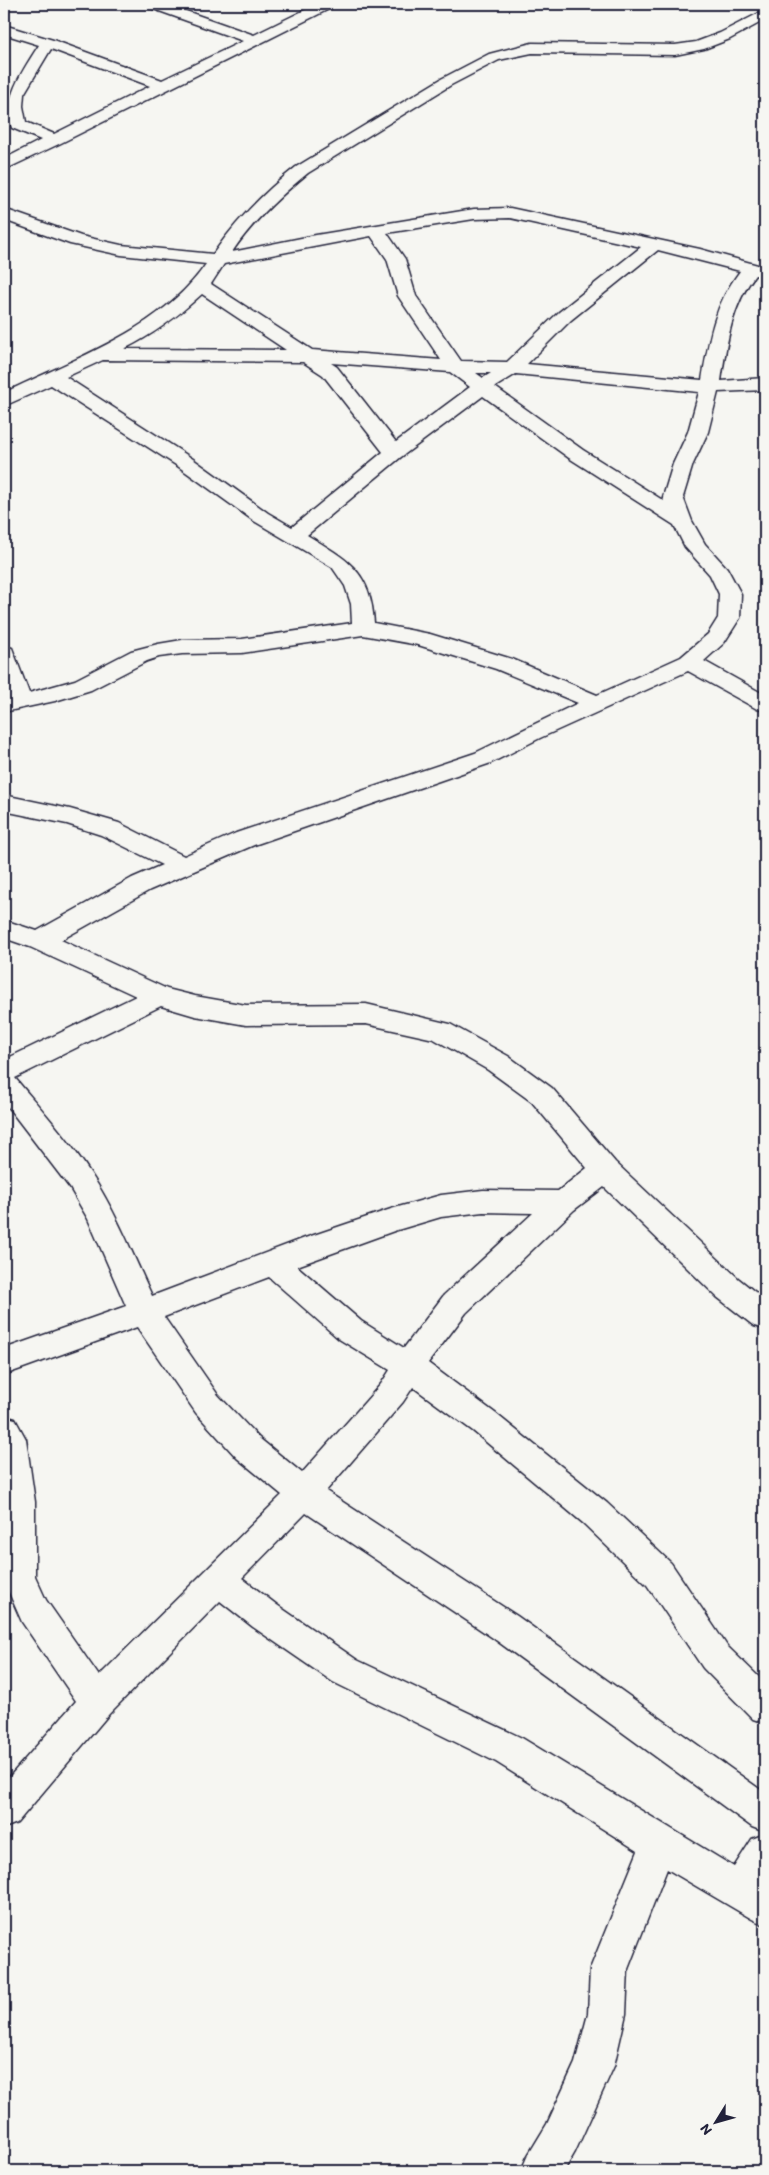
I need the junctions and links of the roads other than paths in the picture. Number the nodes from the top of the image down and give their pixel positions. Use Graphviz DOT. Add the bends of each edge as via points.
graph roads {
  1 [pos="153,4"];
  2 [pos="328,4"];
  3 [pos="765,14"];
  4 [pos="4,29"];
  5 [pos="255,40"];
  6 [pos="48,43"];
  7 [pos="163,86"];
  8 [pos="11,123"];
  9 [pos="55,140"];
  10 [pos="4,165"];
  11 [pos="4,214"];
  12 [pos="376,231"];
  13 [pos="654,245"];
  14 [pos="218,260"];
  15 [pos="758,270"];
  16 [pos="202,285"];
  17 [pos="100,355"];
  18 [pos="311,356"];
  19 [pos="455,367"];
  20 [pos="512,368"];
  21 [pos="52,377"];
  22 [pos="765,384"];
  23 [pos="482,387"];
  24 [pos="710,387"];
  25 [pos="4,400"];
  26 [pos="394,453"];
  27 [pos="682,521"];
  28 [pos="294,536"];
  29 [pos="363,628"];
  30 [pos="4,653"];
  31 [pos="689,662"];
  32 [pos="597,703"];
  33 [pos="13,704"];
  34 [pos="765,704"];
  35 [pos="4,803"];
  36 [pos="183,865"];
  37 [pos="4,929"];
  38 [pos="39,941"];
  39 [pos="159,996"];
  40 [pos="4,1072"];
  41 [pos="4,1084"];
  42 [pos="605,1170"];
  43 [pos="564,1202"];
  44 [pos="273,1263"];
  45 [pos="144,1312"];
  46 [pos="765,1317"];
  47 [pos="4,1362"];
  48 [pos="410,1367"];
  49 [pos="4,1429"];
  50 [pos="304,1494"];
  51 [pos="218,1579"];
  52 [pos="97,1702"];
  53 [pos="765,1707"];
  54 [pos="4,1810"];
  55 [pos="765,1814"];
  56 [pos="659,1844"];
  57 [pos="765,1852"];
  58 [pos="752,1898"];
  59 [pos="541,2171"];
  1 -- 5 [label="street"];
  2 -- 5 [label="street"];
  3 -- 14 [label="street" via="725,36 699,46 675,50 554,47 525,49 494,57 446,82 302,170 244,225"];
  4 -- 6 [label="street"];
  5 -- 7 [label="street"];
  6 -- 7 [label="street"];
  6 -- 8 [label="street" via="16,94"];
  7 -- 9 [label="street"];
  8 -- 9 [label="street"];
  9 -- 10 [label="street"];
  11 -- 14 [label="street" via="76,240 121,250"];
  12 -- 13 [label="street" via="474,214 510,213"];
  12 -- 14 [label="street"];
  12 -- 19 [label="street" via="396,259 407,296"];
  13 -- 15 [label="street"];
  13 -- 20 [label="street" via="565,316"];
  14 -- 16 [label="street"];
  15 -- 24 [label="street" via="739,284 720,327"];
  16 -- 17 [label="street" via="137,336"];
  16 -- 18 [label="street"];
  17 -- 18 [label="street"];
  17 -- 21 [label="street"];
  18 -- 19 [label="street"];
  18 -- 26 [label="street" via="330,371"];
  19 -- 20 [label="street"];
  19 -- 23 [label="street"];
  20 -- 23 [label="street"];
  20 -- 24 [label="street"];
  21 -- 25 [label="street"];
  21 -- 28 [label="street"];
  22 -- 24 [label="street"];
  23 -- 26 [label="street"];
  23 -- 27 [label="street" via="576,454"];
  24 -- 27 [label="street" via="698,432 683,464 673,497"];
  26 -- 28 [label="street"];
  27 -- 31 [label="street" via="696,547 719,573 730,594 729,618 716,638"];
  28 -- 29 [label="street" via="339,564 356,586 362,604"];
  29 -- 32 [label="street" via="422,638 504,664"];
  29 -- 33 [label="street" via="242,646 182,647 158,651 139,656 83,685"];
  30 -- 33 [label="street"];
  31 -- 32 [label="street"];
  31 -- 34 [label="street"];
  32 -- 36 [label="street" via="483,758 245,839"];
  35 -- 36 [label="street" via="70,816 110,829"];
  36 -- 38 [label="street"];
  37 -- 38 [label="street"];
  38 -- 39 [label="street"];
  39 -- 40 [label="street"];
  39 -- 42 [label="street" via="246,1015 366,1014 440,1031 498,1063 542,1095"];
  41 -- 45 [label="street" via="80,1180 101,1216"];
  42 -- 43 [label="street"];
  42 -- 46 [label="street" via="728,1288"];
  43 -- 44 [label="street" via="483,1201 441,1206 383,1223"];
  43 -- 48 [label="street" via="455,1304 426,1340"];
  44 -- 45 [label="street"];
  44 -- 48 [label="street" via="350,1330"];
  45 -- 47 [label="street"];
  45 -- 50 [label="street" via="207,1404 248,1448"];
  48 -- 50 [label="street" via="392,1394"];
  48 -- 53 [label="street" via="595,1512 659,1574 715,1657"];
  49 -- 52 [label="street" via="10,1439 19,1502 18,1576 34,1611"];
  50 -- 51 [label="street"];
  50 -- 55 [label="street" via="505,1627"];
  51 -- 52 [label="street"];
  51 -- 56 [label="street" via="264,1616 345,1671 509,1750"];
  52 -- 54 [label="street"];
  56 -- 58 [label="street"];
  56 -- 59 [label="street" via="609,1968 607,2014 594,2066 561,2138"];
  57 -- 58 [label="street"];
}
